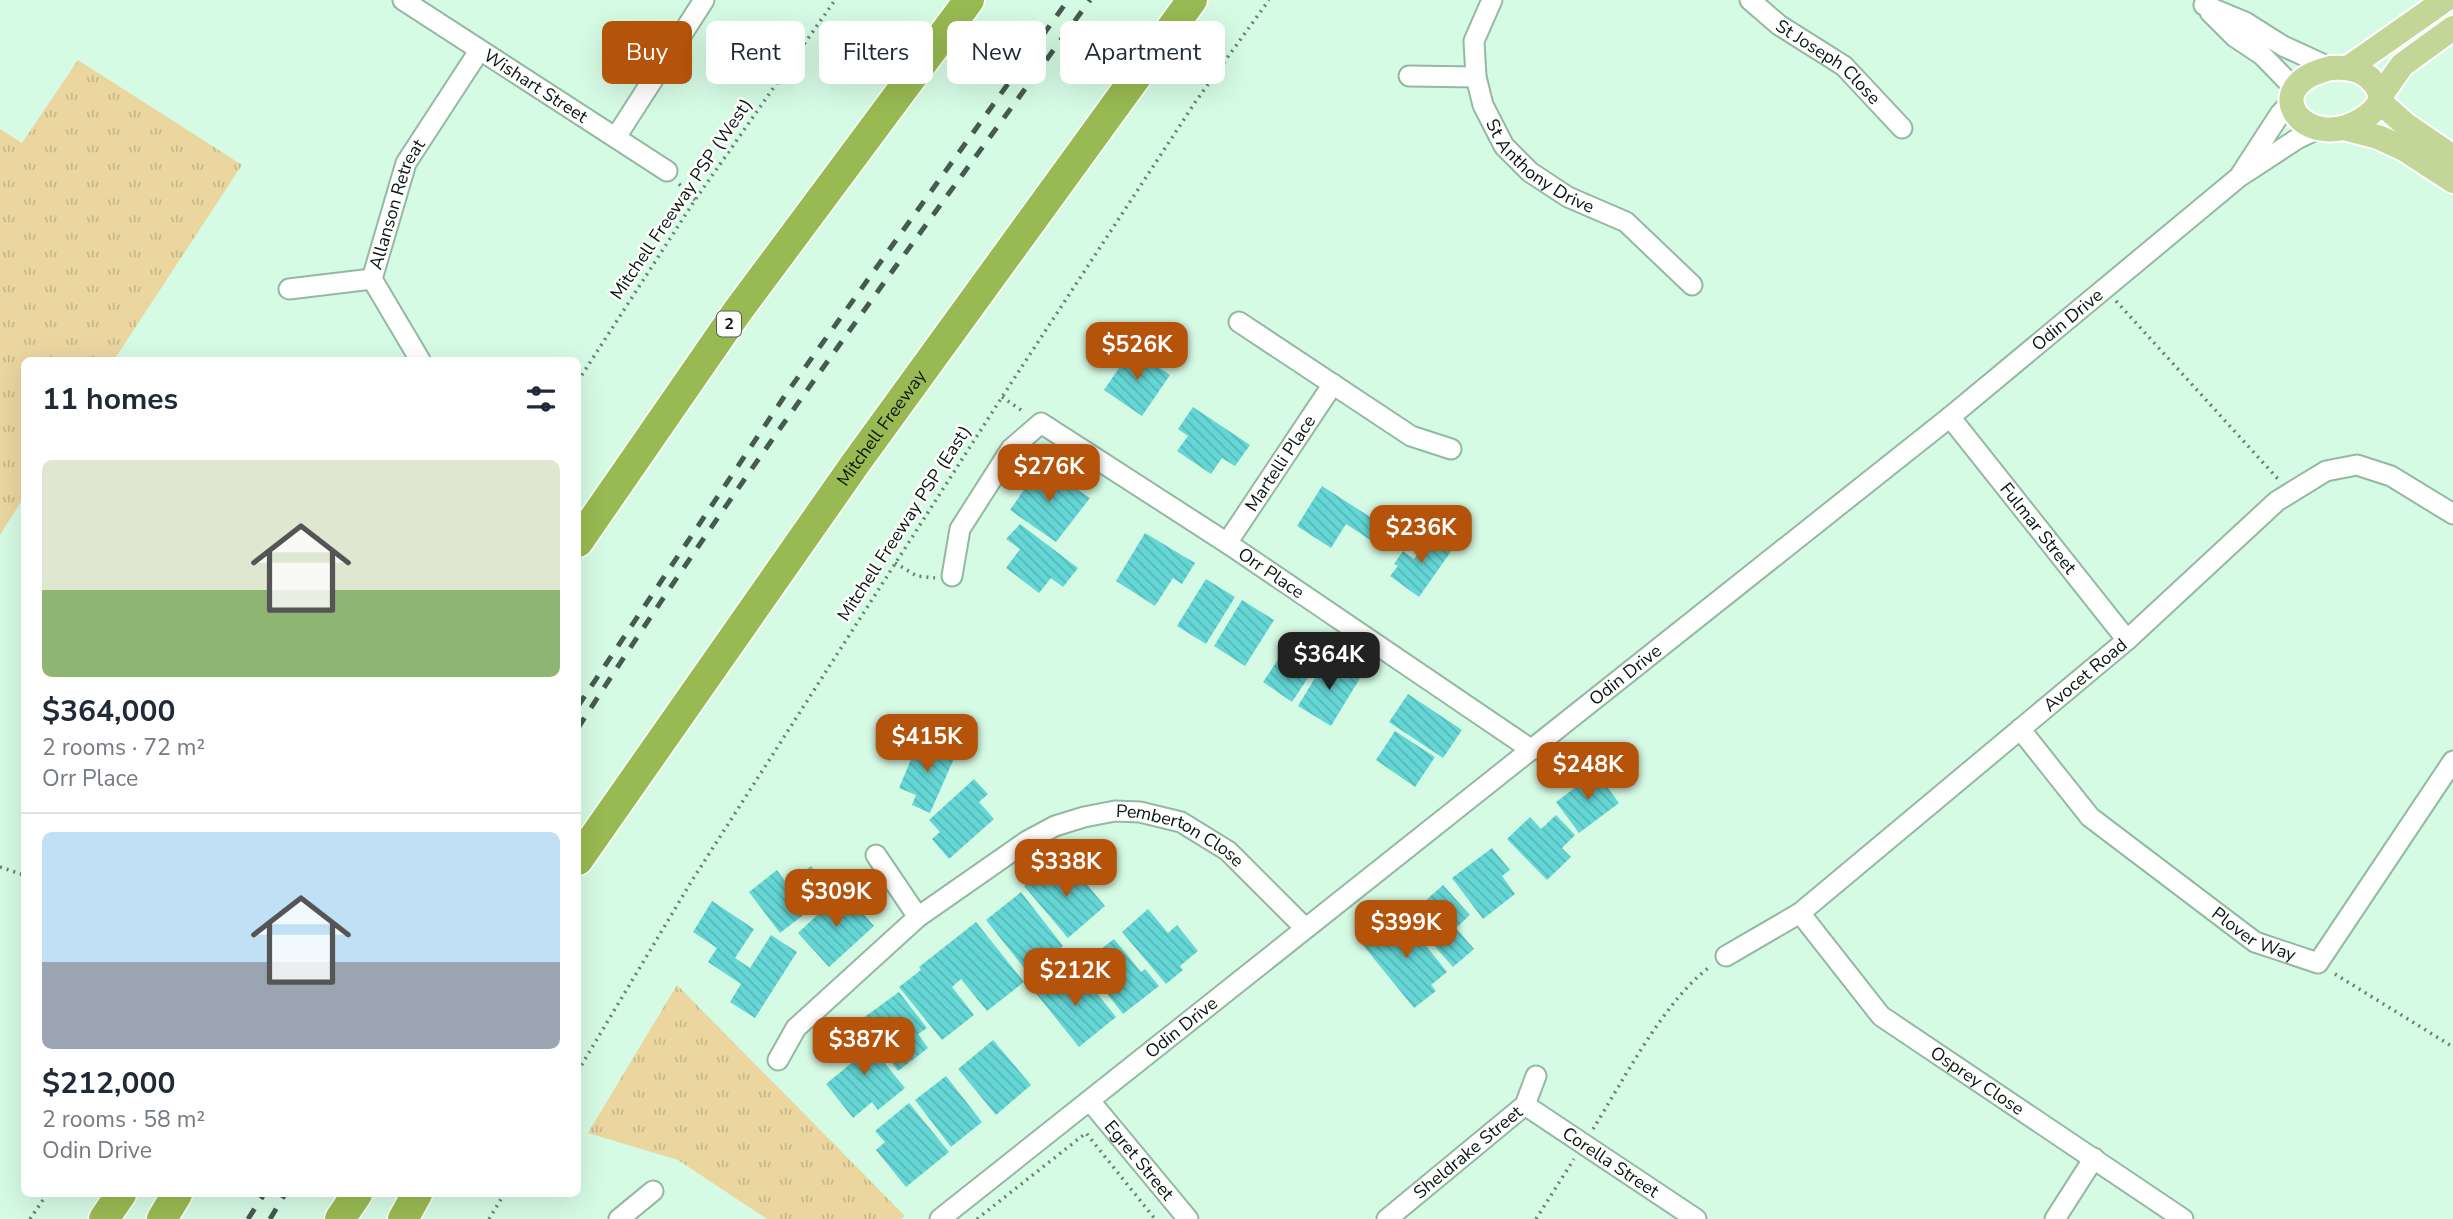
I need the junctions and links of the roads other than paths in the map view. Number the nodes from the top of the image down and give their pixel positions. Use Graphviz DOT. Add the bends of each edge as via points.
graph roads {
  1 [pos="403,0"];
  2 [pos="704,0"];
  3 [pos="969,0"];
  4 [pos="1192,0"];
  5 [pos="1492,0"];
  6 [pos="1751,0"];
  7 [pos="2445,0"];
  8 [pos="2200,3"];
  9 [pos="2453,28"];
  10 [pos="479,51"];
  11 [pos="2340,68"];
  12 [pos="1409,76"];
  13 [pos="1476,77"];
  14 [pos="2293,95"];
  15 [pos="2381,99"];
  16 [pos="1902,128"];
  17 [pos="2332,128"];
  18 [pos="616,137"];
  19 [pos="2453,157"];
  20 [pos="667,171"];
  21 [pos="2239,177"];
  22 [pos="2453,181"];
  23 [pos="372,279"];
  24 [pos="1692,285"];
  25 [pos="289,289"];
  26 [pos="1239,322"];
  27 [pos="419,357"];
  28 [pos="1334,384"];
  29 [pos="1950,416"];
  30 [pos="1451,449"];
  31 [pos="2453,514"];
  32 [pos="581,538"];
  33 [pos="1227,543"];
  34 [pos="953,574"];
  35 [pos="2127,640"];
  36 [pos="2020,729"];
  37 [pos="1532,750"];
  38 [pos="2453,761"];
  39 [pos="607,815"];
  40 [pos="581,855"];
  41 [pos="876,855"];
  42 [pos="581,869"];
  43 [pos="1800,913"];
  44 [pos="918,916"];
  45 [pos="1305,929"];
  46 [pos="1726,956"];
  47 [pos="778,1060"];
  48 [pos="1536,1076"];
  49 [pos="1090,1101"];
  50 [pos="1525,1105"];
  51 [pos="2094,1158"];
  52 [pos="653,1191"];
  53 [pos="119,1197"];
  54 [pos="175,1197"];
  55 [pos="355,1197"];
  56 [pos="415,1197"];
  57 [pos="104,1219"];
  58 [pos="162,1219"];
  59 [pos="340,1219"];
  60 [pos="403,1219"];
  61 [pos="619,1219"];
  62 [pos="940,1219"];
  63 [pos="1188,1219"];
  64 [pos="1387,1219"];
  65 [pos="1696,1219"];
  66 [pos="2055,1219"];
  67 [pos="2183,1219"];
  1 -- 10 [label="street, Wishart Street"];
  2 -- 18 [label="street"];
  3 -- 32 [label="highway, 2" via="737,312"];
  4 -- 39 [label="highway, Mitchell Freeway"];
  5 -- 13 [label="street, St Anthony Drive" via="1474,41"];
  6 -- 16 [label="street, St Joseph Close" via="1779,25 1844,66"];
  7 -- 11 [label="main road, Odin Drive"];
  8 -- 11 [label="street" via="2245,22 2283,46"];
  8 -- 14 [label="street" via="2235,37 2262,55"];
  9 -- 15 [label="main road, Odin Drive" via="2402,65"];
  10 -- 18 [label="street, Wishart Street"];
  10 -- 23 [label="street, Allanson Retreat" via="406,163"];
  11 -- 14 [label="main road, Odin Drive" via="2309,75"];
  11 -- 15 [label="main road" via="2371,77"];
  12 -- 13 [label="street"];
  13 -- 24 [label="street, St Anthony Drive" via="1483,105 1504,146 1530,172 1567,197 1626,222"];
  14 -- 17 [label="main road" via="2292,107 2300,119"];
  14 -- 21 [label="street, Odin Drive"];
  15 -- 17 [label="main road, Odin Drive" via="2364,119"];
  15 -- 19 [label="main road" via="2406,125"];
  17 -- 21 [label="street, Odin Drive" via="2297,139"];
  17 -- 22 [label="main road" via="2378,137"];
  18 -- 20 [label="street, Wishart Street"];
  21 -- 29 [label="street, Odin Drive"];
  23 -- 25 [label="street"];
  23 -- 27 [label="street, Allanson Retreat"];
  26 -- 28 [label="street"];
  28 -- 30 [label="street" via="1411,436"];
  28 -- 33 [label="street, Martelli Place"];
  29 -- 35 [label="street, Fulmar Street"];
  29 -- 37 [label="street, Odin Drive"];
  31 -- 35 [label="street, Avocet Road" via="2391,476 2357,465 2326,471 2277,501"];
  33 -- 34 [label="street, Orr Place" via="1041,424 1011,449 960,528"];
  33 -- 37 [label="street, Orr Place"];
  35 -- 36 [label="street, Avocet Road"];
  36 -- 38 [label="street, Plover Way" via="2090,817 2255,942 2318,963"];
  36 -- 43 [label="street, Avocet Road"];
  37 -- 45 [label="street, Odin Drive"];
  39 -- 40 [label="highway, Mitchell Freeway"];
  39 -- 42 [label="highway"];
  41 -- 44 [label="street"];
  43 -- 46 [label="street, Avocet Road"];
  43 -- 51 [label="street, Osprey Close" via="1881,1016"];
  44 -- 45 [label="street, Pemberton Close" via="1055,826 1115,811 1161,816 1208,837 1244,866"];
  44 -- 47 [label="street, Pemberton Close" via="796,1028"];
  45 -- 49 [label="street, Odin Drive"];
  48 -- 50 [label="street, Sheldrake Street"];
  49 -- 62 [label="street, Odin Drive"];
  49 -- 63 [label="street, Egret Street"];
  50 -- 64 [label="street, Sheldrake Street"];
  50 -- 65 [label="street, Corella Street"];
  51 -- 66 [label="street"];
  51 -- 67 [label="street, Osprey Close"];
  52 -- 61 [label="street"];
  53 -- 57 [label="highway"];
  54 -- 58 [label="highway"];
  55 -- 59 [label="highway"];
  56 -- 60 [label="highway"];
}
